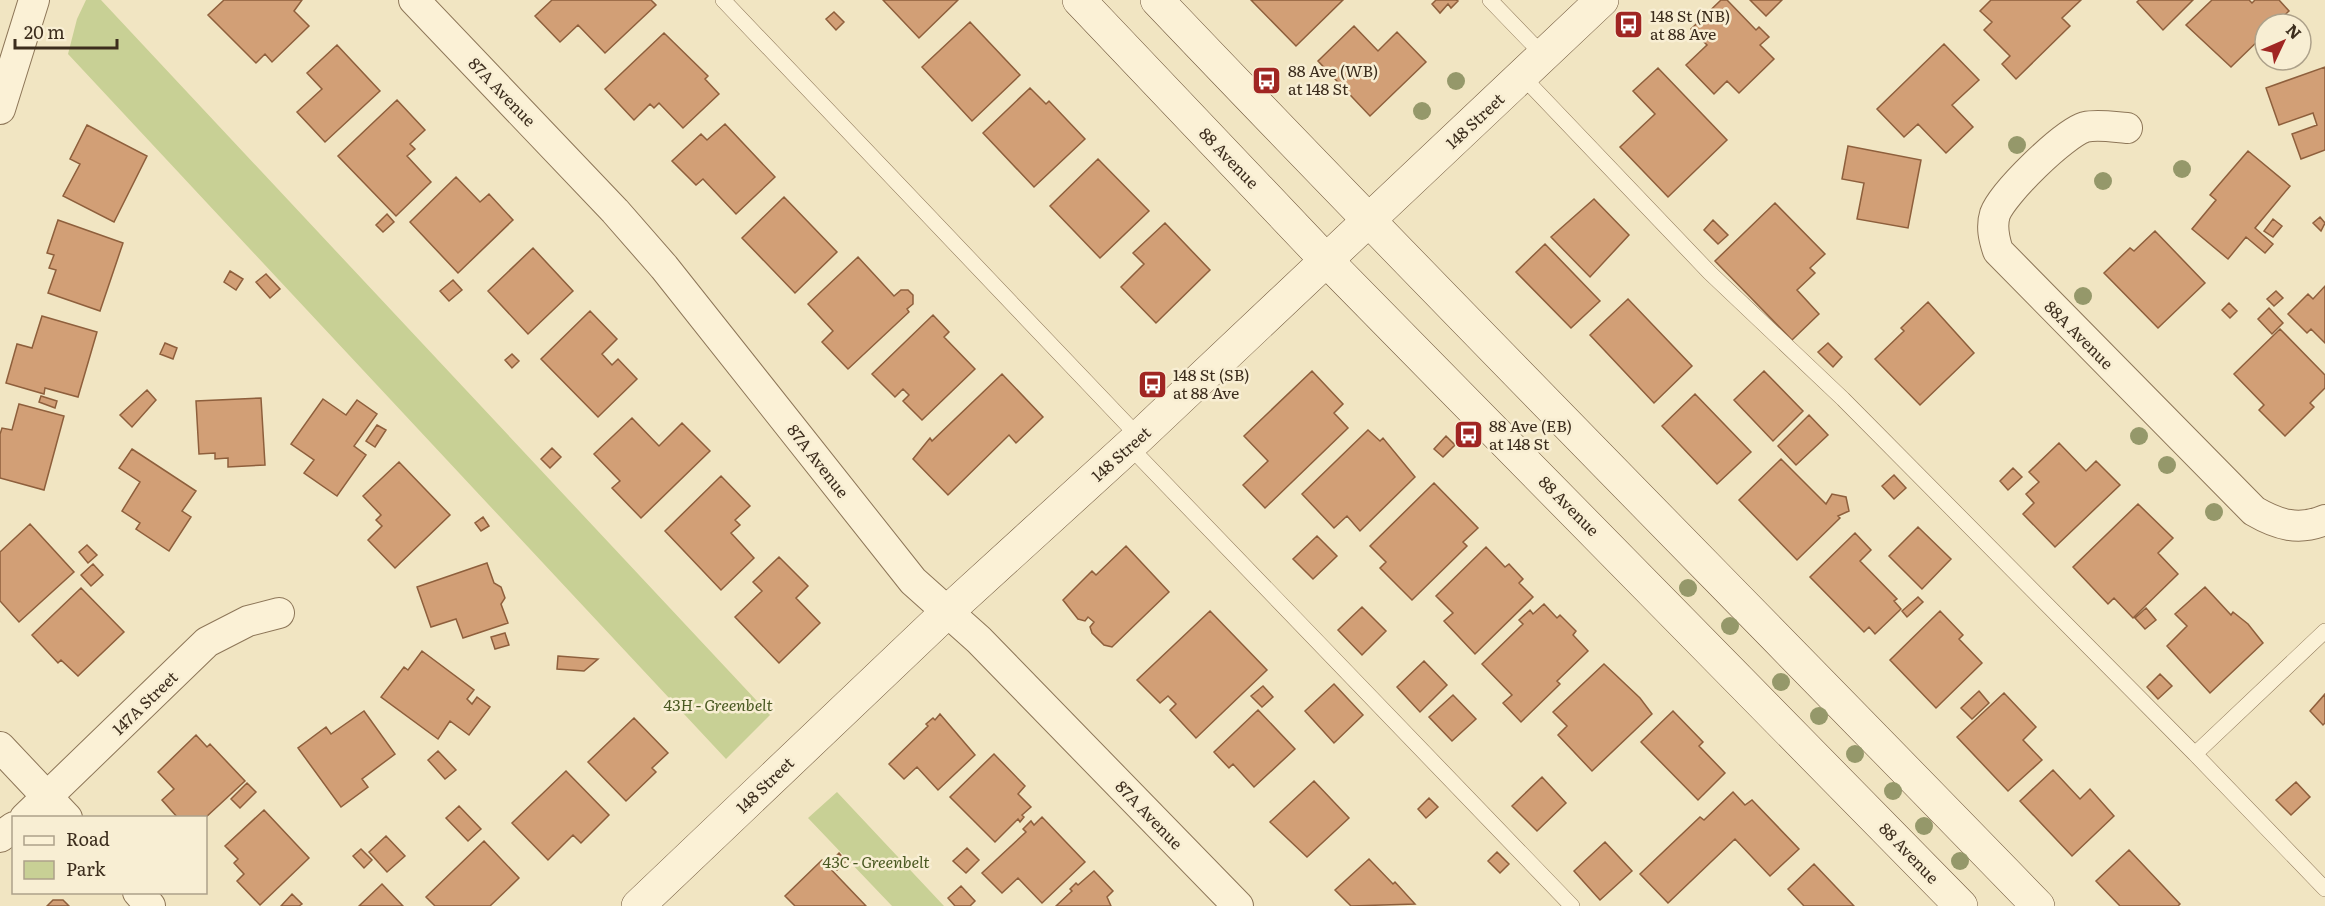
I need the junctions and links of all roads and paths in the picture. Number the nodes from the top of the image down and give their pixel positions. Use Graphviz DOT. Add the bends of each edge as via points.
graph roads {
  1 [pos="33,0"];
  2 [pos="414,0"];
  3 [pos="723,0"];
  4 [pos="1079,0"];
  5 [pos="1157,0"];
  6 [pos="1490,0"];
  7 [pos="1602,0"];
  8 [pos="1533,66"];
  9 [pos="0,109"];
  10 [pos="2127,128"];
  11 [pos="1368,221"];
  12 [pos="1326,260"];
  13 [pos="1134,442"];
  14 [pos="2325,520"];
  15 [pos="947,612"];
  16 [pos="279,613"];
  17 [pos="2325,631"];
  18 [pos="0,747"];
  19 [pos="2195,754"];
  20 [pos="57,807"];
  21 [pos="31,816"];
  22 [pos="2325,889"];
  23 [pos="140,894"];
  24 [pos="150,906"];
  25 [pos="638,906"];
  26 [pos="1238,906"];
  27 [pos="1572,906"];
  28 [pos="1961,906"];
  29 [pos="2038,906"];
  1 -- 9 [label="street"];
  2 -- 15 [label="street, 87A Avenue" via="664,267 913,582"];
  3 -- 13 [label="lane"];
  4 -- 12 [label="main road, 88 Avenue"];
  5 -- 11 [label="main road"];
  6 -- 8 [label="lane"];
  7 -- 8 [label="main road, 148 Street"];
  8 -- 11 [label="main road, 148 Street"];
  8 -- 19 [label="lane" via="1710,273 1843,399"];
  10 -- 14 [label="street, 88A Avenue" via="2085,127 2037,165 1995,214 1994,239 1998,251 2254,511 2275,522 2295,526"];
  11 -- 12 [label="main road, 148 Street"];
  11 -- 29 [label="main road"];
  12 -- 13 [label="main road, 148 Street"];
  12 -- 28 [label="main road, 88 Avenue"];
  13 -- 15 [label="main road, 148 Street"];
  13 -- 27 [label="lane"];
  15 -- 25 [label="main road, 148 Street"];
  15 -- 26 [label="street, 87A Avenue" via="979,640"];
  16 -- 20 [label="street, 147A Street" via="248,621 207,642"];
  17 -- 19 [label="lane"];
  18 -- 20 [label="street"];
  19 -- 22 [label="lane"];
  20 -- 21 [label="street, 147A Street"];
  23 -- 24 [label="street"];
}
